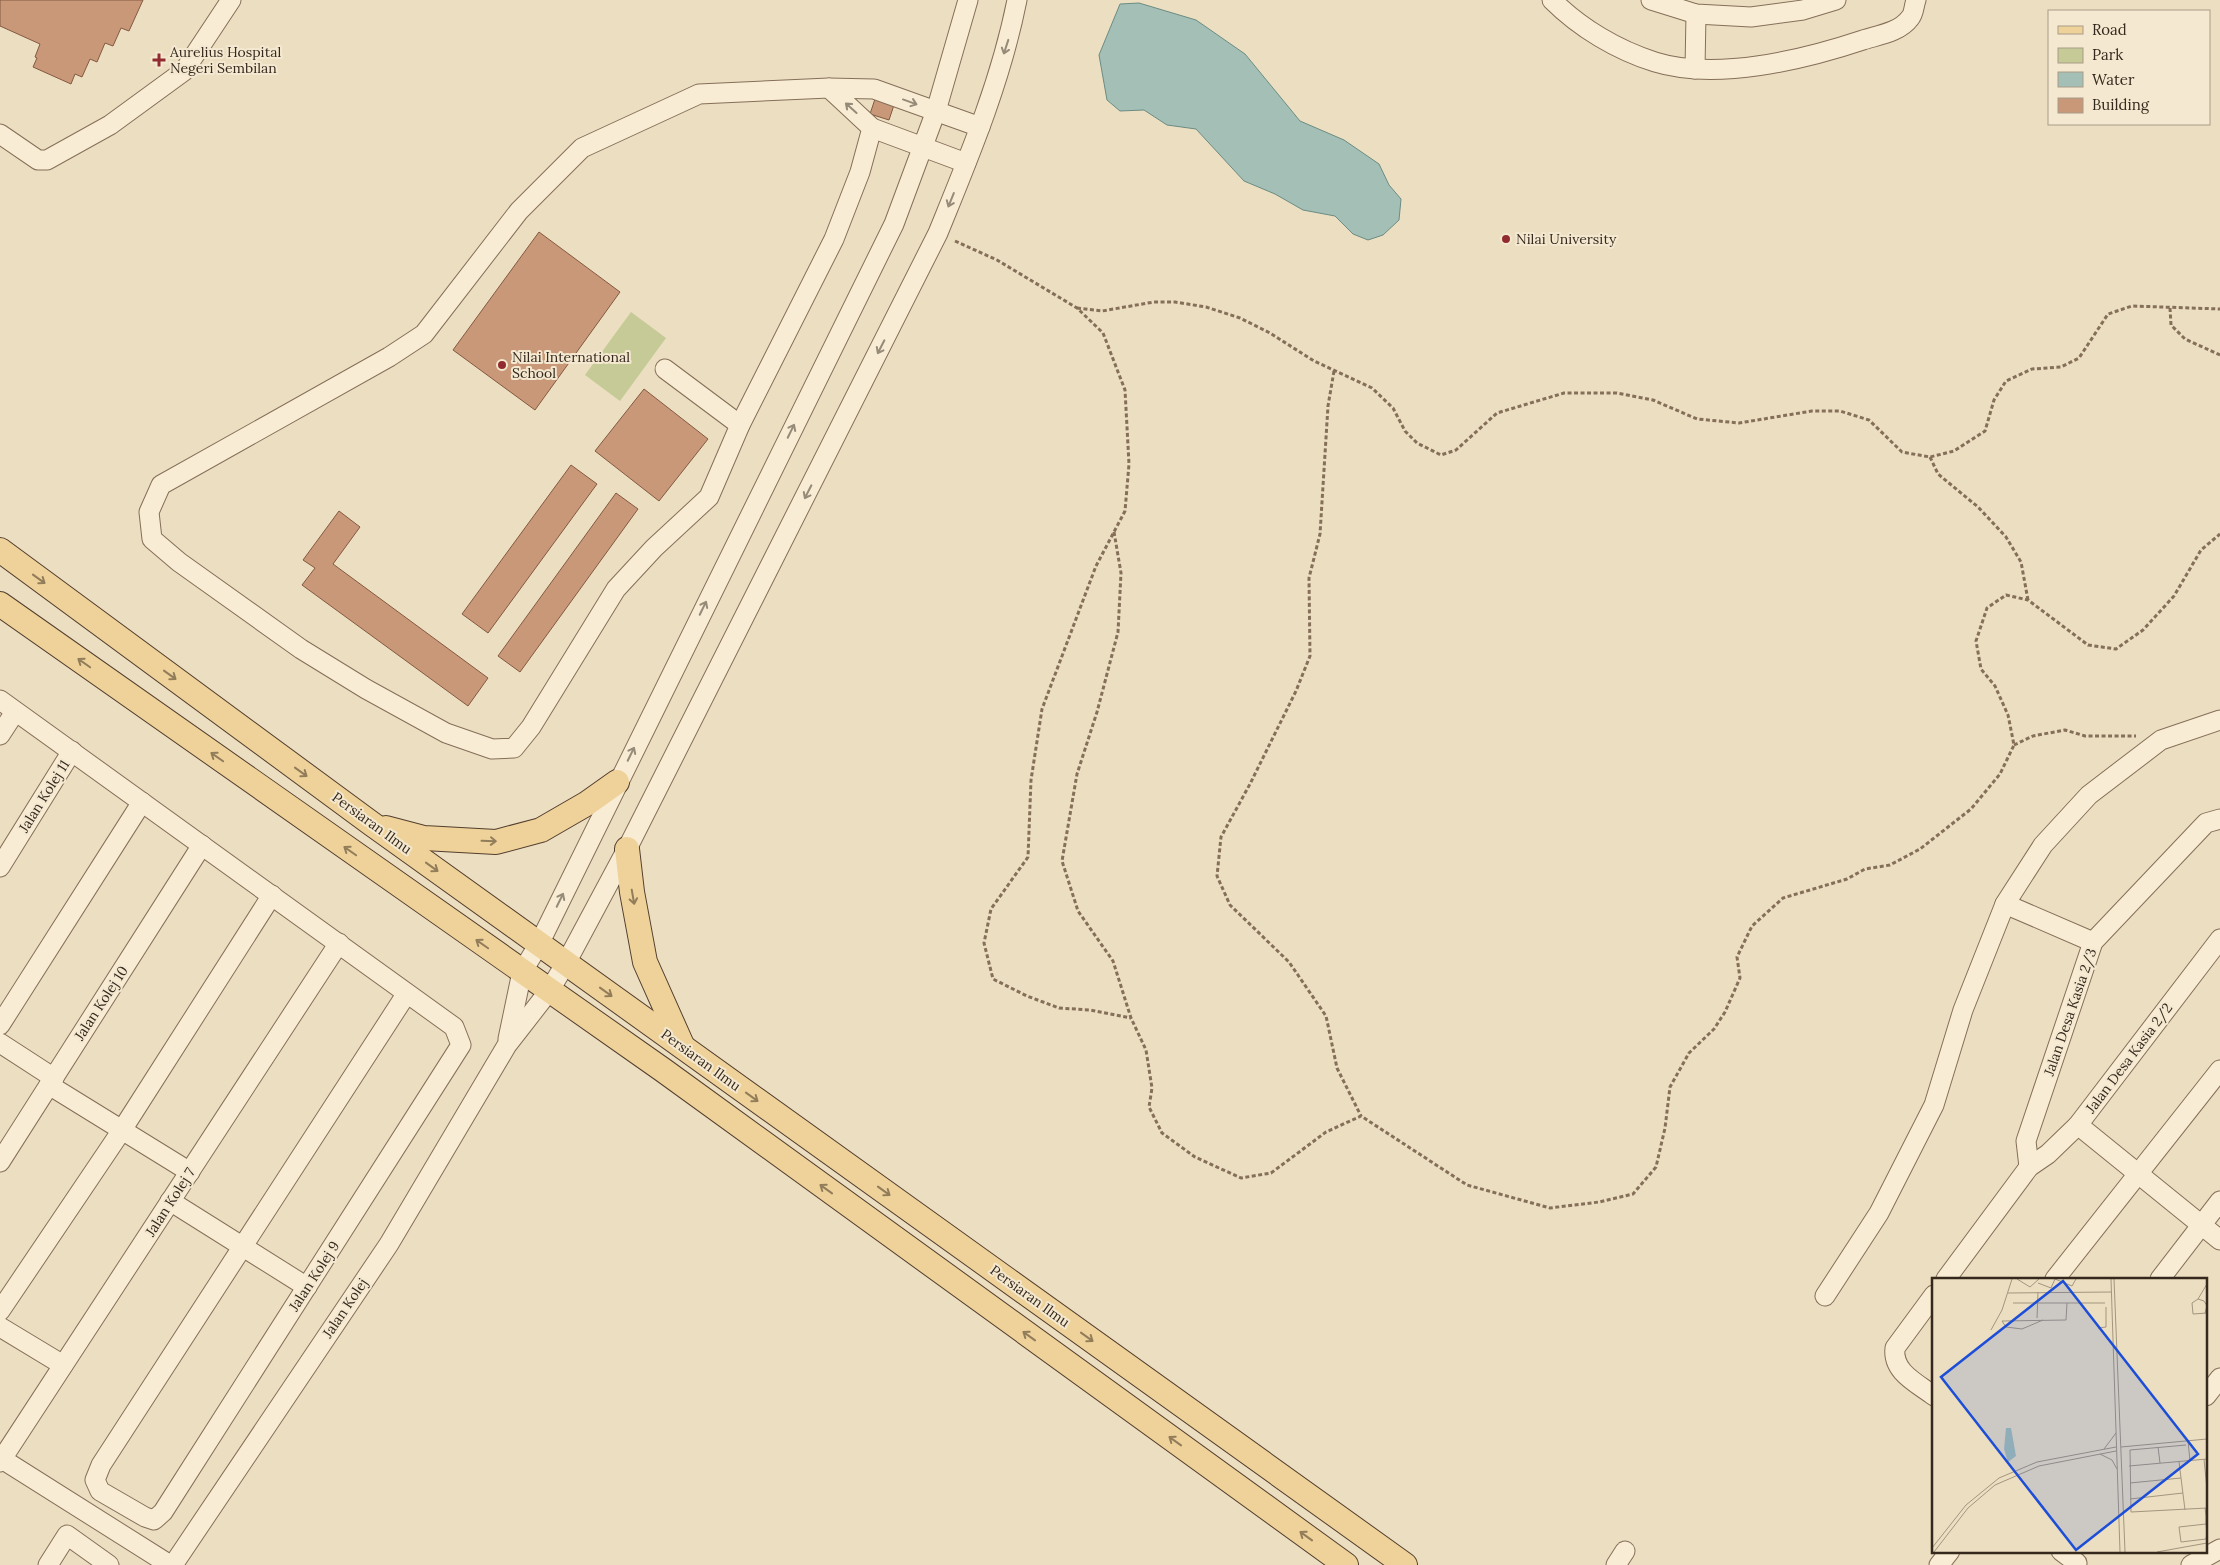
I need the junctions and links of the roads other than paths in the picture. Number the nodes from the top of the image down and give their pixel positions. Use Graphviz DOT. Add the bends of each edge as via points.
graph roads {
  1 [pos="231,0"];
  2 [pos="968,0"];
  3 [pos="1017,0"];
  4 [pos="1552,0"];
  5 [pos="1651,0"];
  6 [pos="1836,0"];
  7 [pos="1916,0"];
  8 [pos="1696,14"];
  9 [pos="1694,69"];
  10 [pos="829,88"];
  11 [pos="936,111"];
  12 [pos="980,127"];
  13 [pos="872,128"];
  14 [pos="3,141"];
  15 [pos="924,147"];
  16 [pos="966,163"];
  17 [pos="665,369"];
  18 [pos="740,425"];
  19 [pos="0,550"];
  20 [pos="0,604"];
  21 [pos="0,700"];
  22 [pos="16,712"];
  23 [pos="2220,720"];
  24 [pos="0,735"];
  25 [pos="72,751"];
  26 [pos="617,782"];
  27 [pos="142,802"];
  28 [pos="2220,819"];
  29 [pos="372,824"];
  30 [pos="202,845"];
  31 [pos="627,849"];
  32 [pos="0,867"];
  33 [pos="272,895"];
  34 [pos="2005,904"];
  35 [pos="2220,939"];
  36 [pos="2093,942"];
  37 [pos="339,943"];
  38 [pos="539,944"];
  39 [pos="566,963"];
  40 [pos="522,972"];
  41 [pos="549,991"];
  42 [pos="407,993"];
  43 [pos="0,1025"];
  44 [pos="0,1043"];
  45 [pos="507,1045"];
  46 [pos="682,1046"];
  47 [pos="2220,1070"];
  48 [pos="51,1082"];
  49 [pos="2078,1125"];
  50 [pos="122,1130"];
  51 [pos="0,1162"];
  52 [pos="2029,1167"];
  53 [pos="190,1172"];
  54 [pos="2139,1173"];
  55 [pos="170,1201"];
  56 [pos="2220,1201"];
  57 [pos="2202,1224"];
  58 [pos="2220,1240"];
  59 [pos="242,1246"];
  60 [pos="1947,1278"];
  61 [pos="2056,1278"];
  62 [pos="2161,1278"];
  63 [pos="307,1287"];
  64 [pos="1825,1296"];
  65 [pos="1932,1298"];
  66 [pos="0,1311"];
  67 [pos="0,1327"];
  68 [pos="63,1365"];
  69 [pos="2220,1378"];
  70 [pos="2208,1393"];
  71 [pos="1932,1394"];
  72 [pos="1,1460"];
  73 [pos="2220,1549"];
  74 [pos="1949,1552"];
  75 [pos="2063,1552"];
  76 [pos="2079,1560"];
  77 [pos="48,1565"];
  78 [pos="109,1565"];
  79 [pos="172,1565"];
  80 [pos="1346,1565"];
  81 [pos="1405,1565"];
  82 [pos="1939,1565"];
  83 [pos="2191,1565"];
  1 -- 14 [label="street" via="184,71 110,125 47,160 38,160"];
  2 -- 11 [label="street"];
  3 -- 12 [label="street, one-way" via="1010,35"];
  4 -- 9 [label="street" via="1606,42 1656,62"];
  5 -- 8 [label="street"];
  6 -- 8 [label="street" via="1802,10 1751,17"];
  7 -- 9 [label="street" via="1911,18 1896,30 1820,54 1748,67"];
  8 -- 9 [label="street"];
  10 -- 11 [label="street, one-way" via="874,89"];
  13 -- 10 [label="street, one-way"];
  10 -- 18 [label="street" via="699,94 582,148 519,211 424,334 389,357 161,485 149,512 152,539 301,649 366,689 446,733 492,748 514,748 531,727 616,589 709,496"];
  11 -- 12 [label="street"];
  11 -- 15 [label="street"];
  12 -- 16 [label="street"];
  13 -- 15 [label="street"];
  13 -- 18 [label="street" via="860,172 834,239"];
  15 -- 16 [label="street"];
  26 -- 15 [label="street, one-way" via="894,224"];
  16 -- 31 [label="street, one-way" via="938,233"];
  17 -- 18 [label="street"];
  19 -- 29 [label="main road, Persiaran Ilmu, one-way"];
  40 -- 20 [label="main road, one-way"];
  21 -- 22 [label="street"];
  22 -- 24 [label="street"];
  22 -- 25 [label="street"];
  23 -- 34 [label="street" via="2161,740 2089,795 2043,846"];
  25 -- 27 [label="street"];
  25 -- 32 [label="street, Jalan Kolej 11"];
  29 -- 26 [label="main road, one-way" via="424,838 496,842 541,830"];
  38 -- 26 [label="street, one-way"];
  27 -- 30 [label="street"];
  27 -- 43 [label="street"];
  28 -- 36 [label="street, Jalan Desa Kasia 2/3" via="2206,824"];
  29 -- 38 [label="main road, Persiaran Ilmu, one-way"];
  30 -- 33 [label="street"];
  30 -- 48 [label="street, Jalan Kolej 10"];
  31 -- 39 [label="street"];
  31 -- 46 [label="main road, one-way" via="645,962"];
  33 -- 37 [label="street"];
  33 -- 50 [label="street"];
  34 -- 36 [label="street"];
  34 -- 64 [label="street" via="1963,1010 1934,1105 1879,1213"];
  35 -- 49 [label="street, Jalan Desa Kasia 2/2"];
  36 -- 52 [label="street, Jalan Desa Kasia 2/3" via="2026,1142"];
  37 -- 42 [label="street"];
  37 -- 53 [label="street, Jalan Kolej 7"];
  38 -- 39 [label="main road, Persiaran Ilmu"];
  38 -- 40 [label="street"];
  39 -- 41 [label="street"];
  39 -- 46 [label="main road, Persiaran Ilmu, one-way"];
  40 -- 41 [label="main road"];
  40 -- 45 [label="street"];
  41 -- 45 [label="street"];
  80 -- 41 [label="main road, one-way"];
  42 -- 59 [label="street"];
  42 -- 63 [label="street, Jalan Kolej 9" via="454,1027 461,1045"];
  44 -- 48 [label="street"];
  45 -- 79 [label="street, Jalan Kolej" via="388,1244"];
  46 -- 81 [label="main road, Persiaran Ilmu, one-way"];
  47 -- 54 [label="street"];
  48 -- 50 [label="street"];
  48 -- 51 [label="street, Jalan Kolej 10"];
  49 -- 52 [label="street, Jalan Desa Kasia 2/2"];
  49 -- 54 [label="street"];
  50 -- 53 [label="street"];
  50 -- 66 [label="street"];
  52 -- 60 [label="street, Jalan Desa Kasia 2/2"];
  53 -- 55 [label="street, Jalan Kolej 7"];
  54 -- 57 [label="street"];
  54 -- 61 [label="street"];
  55 -- 59 [label="street"];
  55 -- 68 [label="street, Jalan Kolej 7"];
  56 -- 57 [label="street"];
  57 -- 58 [label="street"];
  57 -- 62 [label="street"];
  59 -- 63 [label="street"];
  59 -- 63 [label="street, Jalan Kolej 9" via="101,1465 95,1480 100,1491 145,1517 154,1520 163,1512"];
  65 -- 71 [label="street" via="1895,1348 1894,1358 1898,1369"];
  67 -- 68 [label="street"];
  68 -- 72 [label="street, Jalan Kolej 7"];
  69 -- 70 [label="street"];
  72 -- 79 [label="street, Jalan Kolej"];
  73 -- 83 [label="street"];
  74 -- 82 [label="street"];
  75 -- 76 [label="street"];
  77 -- 78 [label="street" via="67,1535"];
}
